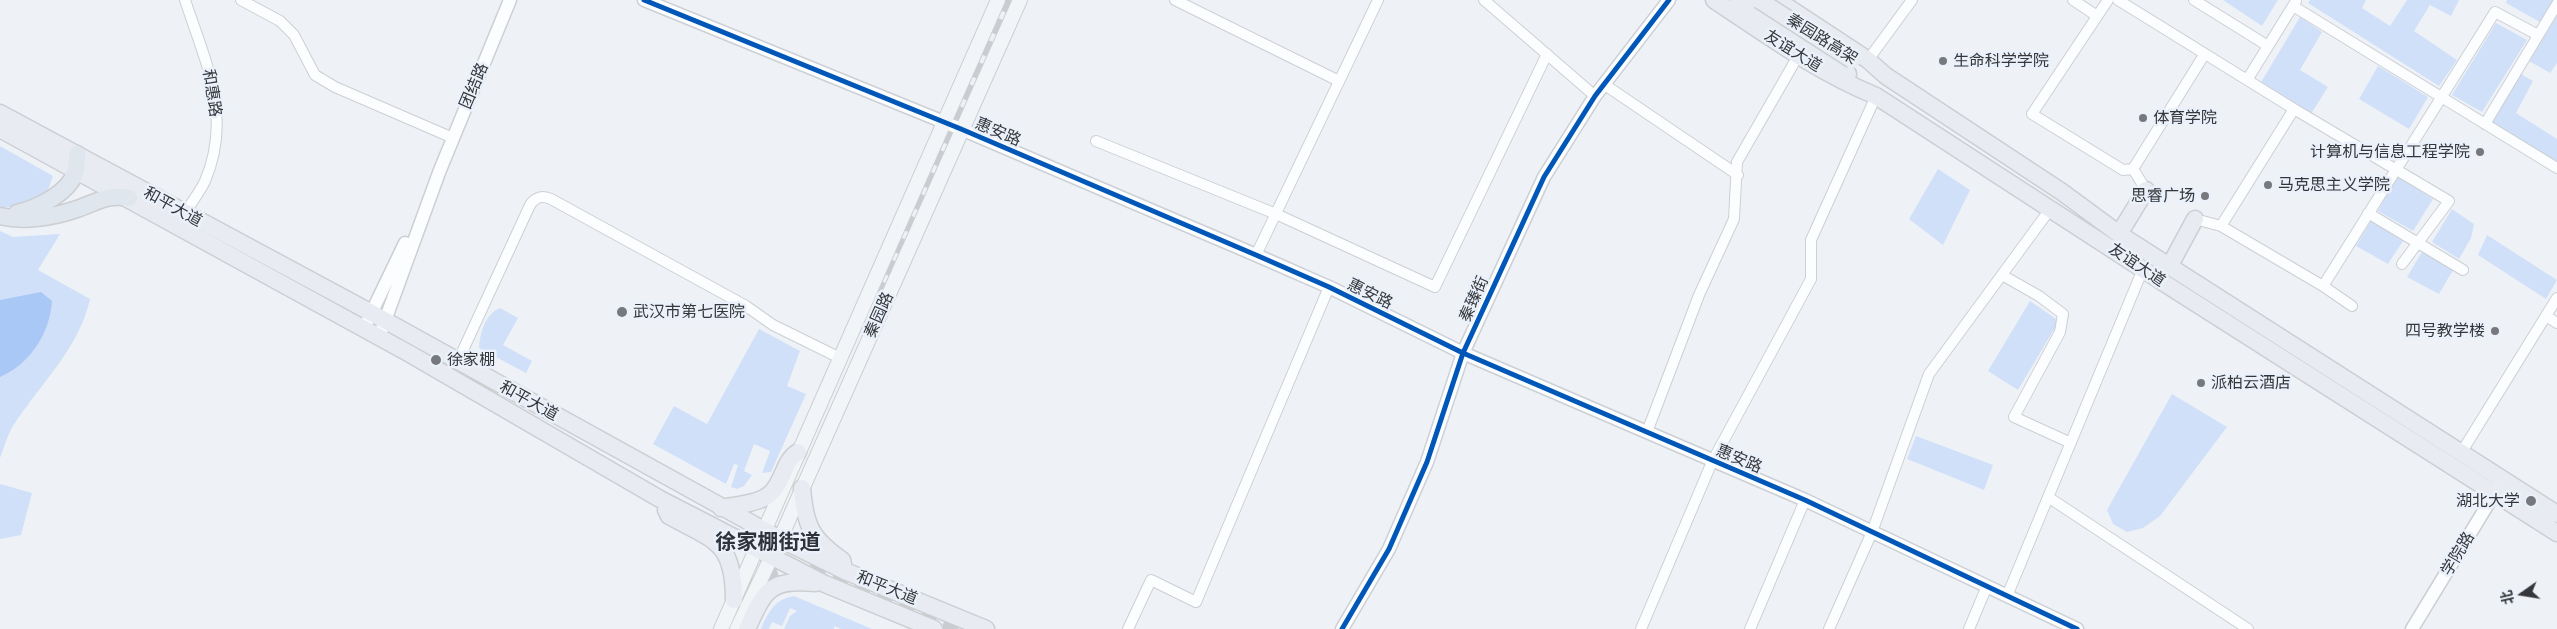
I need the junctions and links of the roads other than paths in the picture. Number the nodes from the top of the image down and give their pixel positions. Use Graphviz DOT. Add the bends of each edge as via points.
graph roads {
  1 [pos="186,0"];
  2 [pos="241,0"];
  3 [pos="510,0"];
  4 [pos="644,0"];
  5 [pos="998,0"];
  6 [pos="1020,0"];
  7 [pos="1175,0"];
  8 [pos="1378,0"];
  9 [pos="1484,0"];
  10 [pos="1669,0"];
  11 [pos="1714,0"];
  12 [pos="1738,0"];
  13 [pos="1759,0"];
  14 [pos="1776,0"];
  15 [pos="1912,0"];
  16 [pos="2073,0"];
  17 [pos="2108,0"];
  18 [pos="2118,0"];
  19 [pos="2194,0"];
  20 [pos="2295,3"];
  21 [pos="2557,4"];
  22 [pos="2097,16"];
  23 [pos="2538,35"];
  24 [pos="2268,46"];
  25 [pos="1547,54"];
  26 [pos="2204,55"];
  27 [pos="1798,56"];
  28 [pos="1868,60"];
  29 [pos="1848,66"];
  30 [pos="1886,76"];
  31 [pos="2247,80"];
  32 [pos="1339,81"];
  33 [pos="1604,85"];
  34 [pos="1595,96"];
  35 [pos="1876,96"];
  36 [pos="2443,98"];
  37 [pos="2294,109"];
  38 [pos="0,113"];
  39 [pos="944,123"];
  40 [pos="2485,124"];
  41 [pos="0,129"];
  42 [pos="961,130"];
  43 [pos="453,138"];
  44 [pos="1096,141"];
  45 [pos="77,162"];
  46 [pos="2557,168"];
  47 [pos="2133,169"];
  48 [pos="2396,169"];
  49 [pos="1738,175"];
  50 [pos="2146,190"];
  51 [pos="129,198"];
  52 [pos="2051,208"];
  53 [pos="185,213"];
  54 [pos="2368,213"];
  55 [pos="1276,214"];
  56 [pos="0,215"];
  57 [pos="2194,220"];
  58 [pos="2221,226"];
  59 [pos="2119,234"];
  60 [pos="2418,243"];
  61 [pos="1256,255"];
  62 [pos="2402,264"];
  63 [pos="2168,267"];
  64 [pos="2143,269"];
  65 [pos="2463,270"];
  66 [pos="2002,275"];
  67 [pos="2323,286"];
  68 [pos="1329,287"];
  69 [pos="2557,298"];
  70 [pos="2352,306"];
  71 [pos="2546,316"];
  72 [pos="378,317"];
  73 [pos="2557,323"];
  74 [pos="363,329"];
  75 [pos="379,337"];
  76 [pos="1464,354"];
  77 [pos="840,358"];
  78 [pos="458,361"];
  79 [pos="1647,432"];
  80 [pos="2071,443"];
  81 [pos="798,452"];
  82 [pos="2461,453"];
  83 [pos="1712,462"];
  84 [pos="2498,487"];
  85 [pos="802,488"];
  86 [pos="2048,497"];
  87 [pos="660,499"];
  88 [pos="1805,500"];
  89 [pos="720,508"];
  90 [pos="2557,514"];
  91 [pos="764,531"];
  92 [pos="1872,532"];
  93 [pos="2557,533"];
  94 [pos="780,540"];
  95 [pos="756,549"];
  96 [pos="771,557"];
  97 [pos="845,572"];
  98 [pos="825,584"];
  99 [pos="1987,586"];
  100 [pos="2007,596"];
  101 [pos="734,600"];
  102 [pos="721,629"];
  103 [pos="737,629"];
  104 [pos="747,629"];
  105 [pos="934,629"];
  106 [pos="986,629"];
  107 [pos="1128,629"];
  108 [pos="1342,629"];
  109 [pos="1641,629"];
  110 [pos="1750,629"];
  111 [pos="1829,629"];
  112 [pos="1968,629"];
  113 [pos="2077,629"];
  114 [pos="2248,629"];
  115 [pos="2412,629"];
  1 -- 53 [label="street, 和惠路" via="205,55 218,111 215,141 205,181"];
  2 -- 43 [label="street" via="280,21 294,34 315,74 343,91"];
  3 -- 43 [label="street, 团结路"];
  4 -- 39 [label="street, 惠安路"];
  5 -- 39 [label="main road, 秦园路"];
  6 -- 42 [label="main road, 秦园路"];
  7 -- 32 [label="street"];
  8 -- 32 [label="street"];
  9 -- 25 [label="street"];
  10 -- 33 [label="street, 秦臻街"];
  11 -- 27 [label="main road, 友谊大道"];
  12 -- 29 [label="main road, 秦园路高架"];
  13 -- 29 [label="main road, 秦园路高架, bridge"];
  14 -- 28 [label="main road, 友谊大道"];
  15 -- 28 [label="street"];
  16 -- 22 [label="street"];
  17 -- 22 [label="street"];
  18 -- 26 [label="street"];
  19 -- 24 [label="street"];
  20 -- 24 [label="street"];
  20 -- 36 [label="street"];
  21 -- 23 [label="street"];
  22 -- 47 [label="street" via="2032,114 2123,170"];
  23 -- 36 [label="street" via="2495,12"];
  23 -- 40 [label="street"];
  24 -- 31 [label="street"];
  25 -- 34 [label="street"];
  25 -- 55 [label="street" via="1434,287"];
  26 -- 31 [label="street"];
  26 -- 47 [label="street"];
  27 -- 35 [label="main road, 友谊大道" via="1846,84"];
  27 -- 49 [label="street" via="1737,162"];
  28 -- 30 [label="main road, 友谊大道"];
  29 -- 30 [label="main road, 秦园路高架"];
  29 -- 35 [label="main road, 秦园路高架"];
  30 -- 59 [label="main road, 友谊大道" via="2062,192"];
  31 -- 37 [label="street"];
  32 -- 55 [label="street"];
  33 -- 34 [label="street, 秦臻街"];
  33 -- 49 [label="street"];
  34 -- 76 [label="street, 秦臻街" via="1534,196"];
  35 -- 52 [label="main road, 友谊大道"];
  35 -- 83 [label="street" via="1811,240 1811,278"];
  36 -- 40 [label="street"];
  36 -- 48 [label="street"];
  37 -- 48 [label="street"];
  37 -- 58 [label="street"];
  38 -- 45 [label="main road, 和平大道"];
  39 -- 42 [label="street, 惠安路"];
  39 -- 77 [label="main road, 秦园路"];
  40 -- 46 [label="street"];
  41 -- 45 [label="main road, 和平大道"];
  42 -- 61 [label="street, 惠安路"];
  42 -- 85 [label="main road, 秦园路"];
  43 -- 72 [label="street, 团结路"];
  44 -- 55 [label="street"];
  45 -- 51 [label="main road, 和平大道"];
  45 -- 53 [label="main road, 和平大道"];
  45 -- 56 [label="highway" via="71,181 49,200 26,211"];
  47 -- 50 [label="street"];
  48 -- 54 [label="street"];
  48 -- 60 [label="street" via="2449,201"];
  49 -- 79 [label="street" via="1734,220 1698,295"];
  50 -- 59 [label="main road"];
  51 -- 56 [label="highway" via="103,198 71,211 39,217 17,219"];
  51 -- 74 [label="main road, 和平大道"];
  52 -- 64 [label="main road, 友谊大道"];
  52 -- 66 [label="street"];
  53 -- 72 [label="main road, 和平大道"];
  54 -- 60 [label="street"];
  54 -- 67 [label="street"];
  55 -- 61 [label="street"];
  57 -- 58 [label="street"];
  57 -- 63 [label="main road"];
  58 -- 67 [label="street"];
  59 -- 63 [label="main road, 友谊大道"];
  60 -- 62 [label="street"];
  60 -- 65 [label="street"];
  61 -- 68 [label="street, 惠安路"];
  63 -- 82 [label="main road, 友谊大道"];
  64 -- 80 [label="street"];
  64 -- 84 [label="main road, 友谊大道"];
  66 -- 80 [label="street" via="2063,314 2060,332 2014,417"];
  66 -- 92 [label="street" via="1929,374"];
  67 -- 70 [label="street"];
  68 -- 76 [label="street, 惠安路"];
  68 -- 107 [label="street" via="1196,602 1151,580"];
  69 -- 71 [label="street"];
  71 -- 73 [label="street"];
  71 -- 82 [label="street"];
  72 -- 74 [label="street, 团结路"];
  72 -- 75 [label="street, 团结路"];
  72 -- 78 [label="main road, 和平大道"];
  74 -- 75 [label="main road, 和平大道"];
  75 -- 87 [label="main road, 和平大道"];
  76 -- 79 [label="street, 惠安路"];
  76 -- 108 [label="street, 秦臻街" via="1427,462 1400,523 1374,576"];
  77 -- 78 [label="street" via="773,326 746,306 552,198 543,197 530,205"];
  77 -- 81 [label="main road, 秦园路"];
  78 -- 89 [label="main road, 和平大道"];
  79 -- 83 [label="street, 惠安路"];
  80 -- 86 [label="street"];
  81 -- 89 [label="main road" via="790,456 769,495"];
  81 -- 91 [label="main road, 秦园路"];
  82 -- 84 [label="main road, 友谊大道"];
  83 -- 88 [label="street, 惠安路"];
  83 -- 109 [label="street"];
  84 -- 90 [label="main road, 友谊大道"];
  84 -- 93 [label="main road, 友谊大道"];
  84 -- 115 [label="street, 学院路"];
  85 -- 94 [label="main road, 秦园路"];
  85 -- 97 [label="main road" via="805,516 812,532 827,550 842,560"];
  86 -- 100 [label="street"];
  86 -- 114 [label="street"];
  87 -- 95 [label="main road, 和平大道"];
  87 -- 101 [label="main road" via="669,516 716,542 724,550 733,575"];
  88 -- 92 [label="street, 惠安路"];
  88 -- 110 [label="street"];
  89 -- 91 [label="main road, 和平大道"];
  91 -- 94 [label="main road, 和平大道"];
  91 -- 95 [label="main road, 秦园路"];
  92 -- 99 [label="street, 惠安路"];
  92 -- 111 [label="street"];
  94 -- 96 [label="main road, 秦园路"];
  94 -- 97 [label="main road, 和平大道"];
  95 -- 96 [label="main road, 和平大道"];
  95 -- 101 [label="main road, 秦园路"];
  96 -- 98 [label="main road, 和平大道"];
  96 -- 103 [label="main road, 秦园路"];
  97 -- 106 [label="main road, 和平大道"];
  98 -- 104 [label="main road" via="794,582 772,588 760,600"];
  98 -- 105 [label="main road, 和平大道"];
  99 -- 100 [label="street, 惠安路"];
  99 -- 112 [label="street"];
  100 -- 113 [label="street, 惠安路"];
  101 -- 102 [label="main road, 秦园路"];
}
